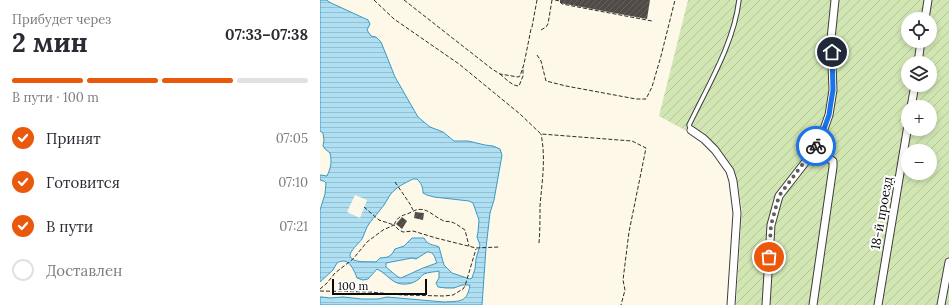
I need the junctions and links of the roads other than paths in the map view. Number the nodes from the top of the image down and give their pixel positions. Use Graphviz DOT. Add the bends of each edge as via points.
graph roads {
  1 [pos="739,0"];
  2 [pos="835,0"];
  3 [pos="928,0"];
  4 [pos="926,12"];
  5 [pos="691,130"];
  6 [pos="906,136"];
  7 [pos="814,151"];
  8 [pos="949,262"];
  9 [pos="731,305"];
  10 [pos="766,305"];
  11 [pos="813,305"];
  12 [pos="878,305"];
  13 [pos="942,305"];
  1 -- 5 [label="lane" via="731,35 689,125"];
  2 -- 7 [label="street" via="831,39 833,90 829,115"];
  3 -- 4 [label="street"];
  5 -- 9 [label="street" via="715,150 733,181 737,213"];
  6 -- 12 [label="street, 18-й проезд"];
  7 -- 10 [label="street" via="779,196 771,225"];
  7 -- 11 [label="street" via="833,161 833,166"];
  8 -- 13 [label="street"];
}
